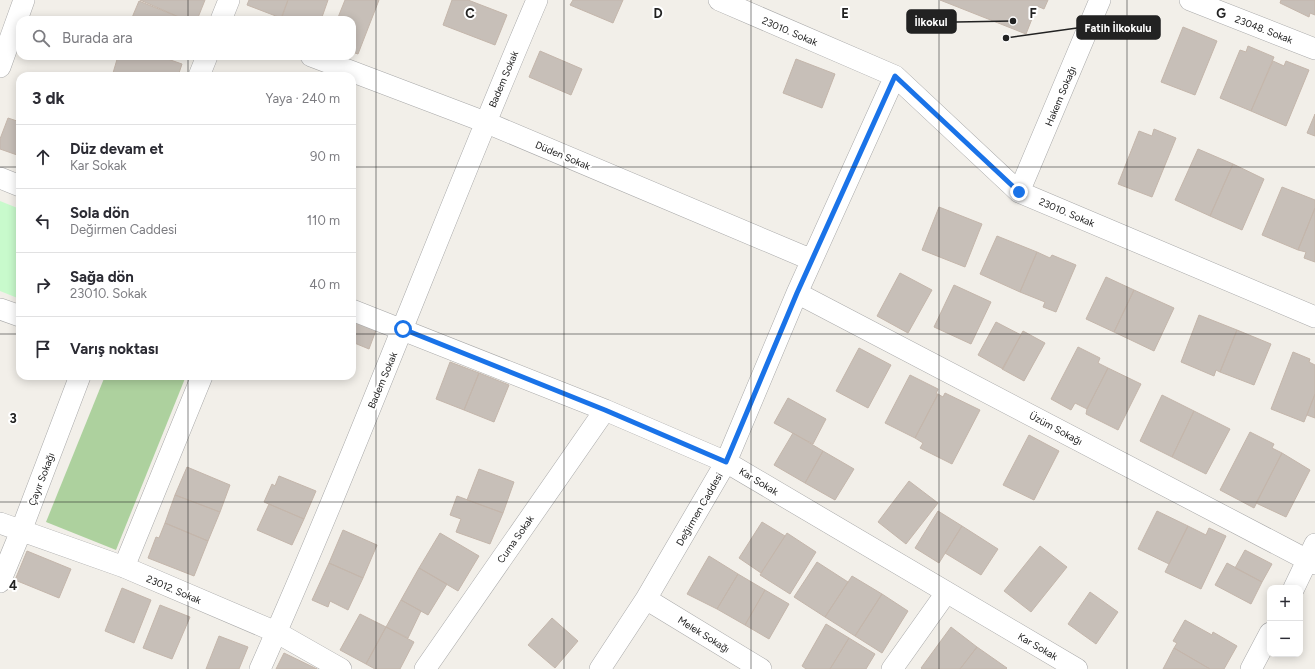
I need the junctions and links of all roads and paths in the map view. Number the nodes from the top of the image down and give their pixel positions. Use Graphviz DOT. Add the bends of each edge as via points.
graph roads {
  1 [pos="24,0"];
  2 [pos="229,0"];
  3 [pos="537,0"];
  4 [pos="719,0"];
  5 [pos="1100,0"];
  6 [pos="1190,0"];
  7 [pos="18,16"];
  8 [pos="223,16"];
  9 [pos="16,22"];
  10 [pos="1315,49"];
  11 [pos="205,60"];
  12 [pos="322,60"];
  13 [pos="0,67"];
  14 [pos="201,72"];
  15 [pos="353,72"];
  16 [pos="356,73"];
  17 [pos="895,76"];
  18 [pos="485,122"];
  19 [pos="0,178"];
  20 [pos="16,184"];
  21 [pos="1019,192"];
  22 [pos="812,260"];
  23 [pos="797,293"];
  24 [pos="0,309"];
  25 [pos="356,311"];
  26 [pos="16,315"];
  27 [pos="1315,317"];
  28 [pos="403,329"];
  29 [pos="78,380"];
  30 [pos="200,380"];
  31 [pos="605,410"];
  32 [pos="726,462"];
  33 [pos="0,523"];
  34 [pos="21,531"];
  35 [pos="1313,556"];
  36 [pos="124,568"];
  37 [pos="0,582"];
  38 [pos="1296,585"];
  39 [pos="946,593"];
  40 [pos="646,599"];
  41 [pos="276,632"];
  42 [pos="1267,639"];
  43 [pos="260,669"];
  44 [pos="341,669"];
  45 [pos="425,669"];
  46 [pos="600,669"];
  47 [pos="761,669"];
  48 [pos="892,669"];
  49 [pos="1077,669"];
  50 [pos="1251,669"];
  1 -- 7 [label="street"];
  2 -- 8 [label="street"];
  3 -- 18 [label="street, Badem Sokak"];
  4 -- 17 [label="street, 23010. Sokak"];
  5 -- 21 [label="street, Hakem Sokağı"];
  6 -- 10 [label="street, 23048. Sokak"];
  9 -- 13 [label="street"];
  11 -- 14 [label="street"];
  12 -- 15 [label="street, Düden Sokak"];
  16 -- 18 [label="street, Düden Sokak"];
  17 -- 21 [label="street, 23010. Sokak"];
  17 -- 22 [label="street, Değirmen Caddesi"];
  18 -- 22 [label="street, Düden Sokak"];
  18 -- 28 [label="street, Badem Sokak"];
  19 -- 20 [label="street"];
  21 -- 27 [label="street, 23010. Sokak"];
  22 -- 23 [label="street, Değirmen Caddesi"];
  23 -- 32 [label="street, Değirmen Caddesi"];
  23 -- 35 [label="street, Üzüm Sokağı"];
  24 -- 26 [label="street"];
  25 -- 28 [label="street, Kar Sokak"];
  28 -- 31 [label="street, Kar Sokak"];
  28 -- 41 [label="street, Badem Sokak"];
  29 -- 34 [label="street, Çayır Sokağı"];
  30 -- 36 [label="street"];
  31 -- 32 [label="street, Kar Sokak"];
  31 -- 45 [label="street, Cuma Sokak"];
  32 -- 39 [label="street, Kar Sokak"];
  32 -- 40 [label="street, Değirmen Caddesi"];
  33 -- 34 [label="street, 23012. Sokak"];
  34 -- 36 [label="street, 23012. Sokak"];
  34 -- 37 [label="street, Çayır Sokağı"];
  35 -- 38 [label="street"];
  36 -- 41 [label="street, 23012. Sokak"];
  39 -- 48 [label="street"];
  39 -- 49 [label="street, Kar Sokak"];
  40 -- 46 [label="street, Değirmen Caddesi"];
  40 -- 47 [label="street, Melek Sokağı"];
  41 -- 43 [label="street, Badem Sokak"];
  41 -- 44 [label="street, 23012. Sokak"];
  42 -- 50 [label="street"];
}
